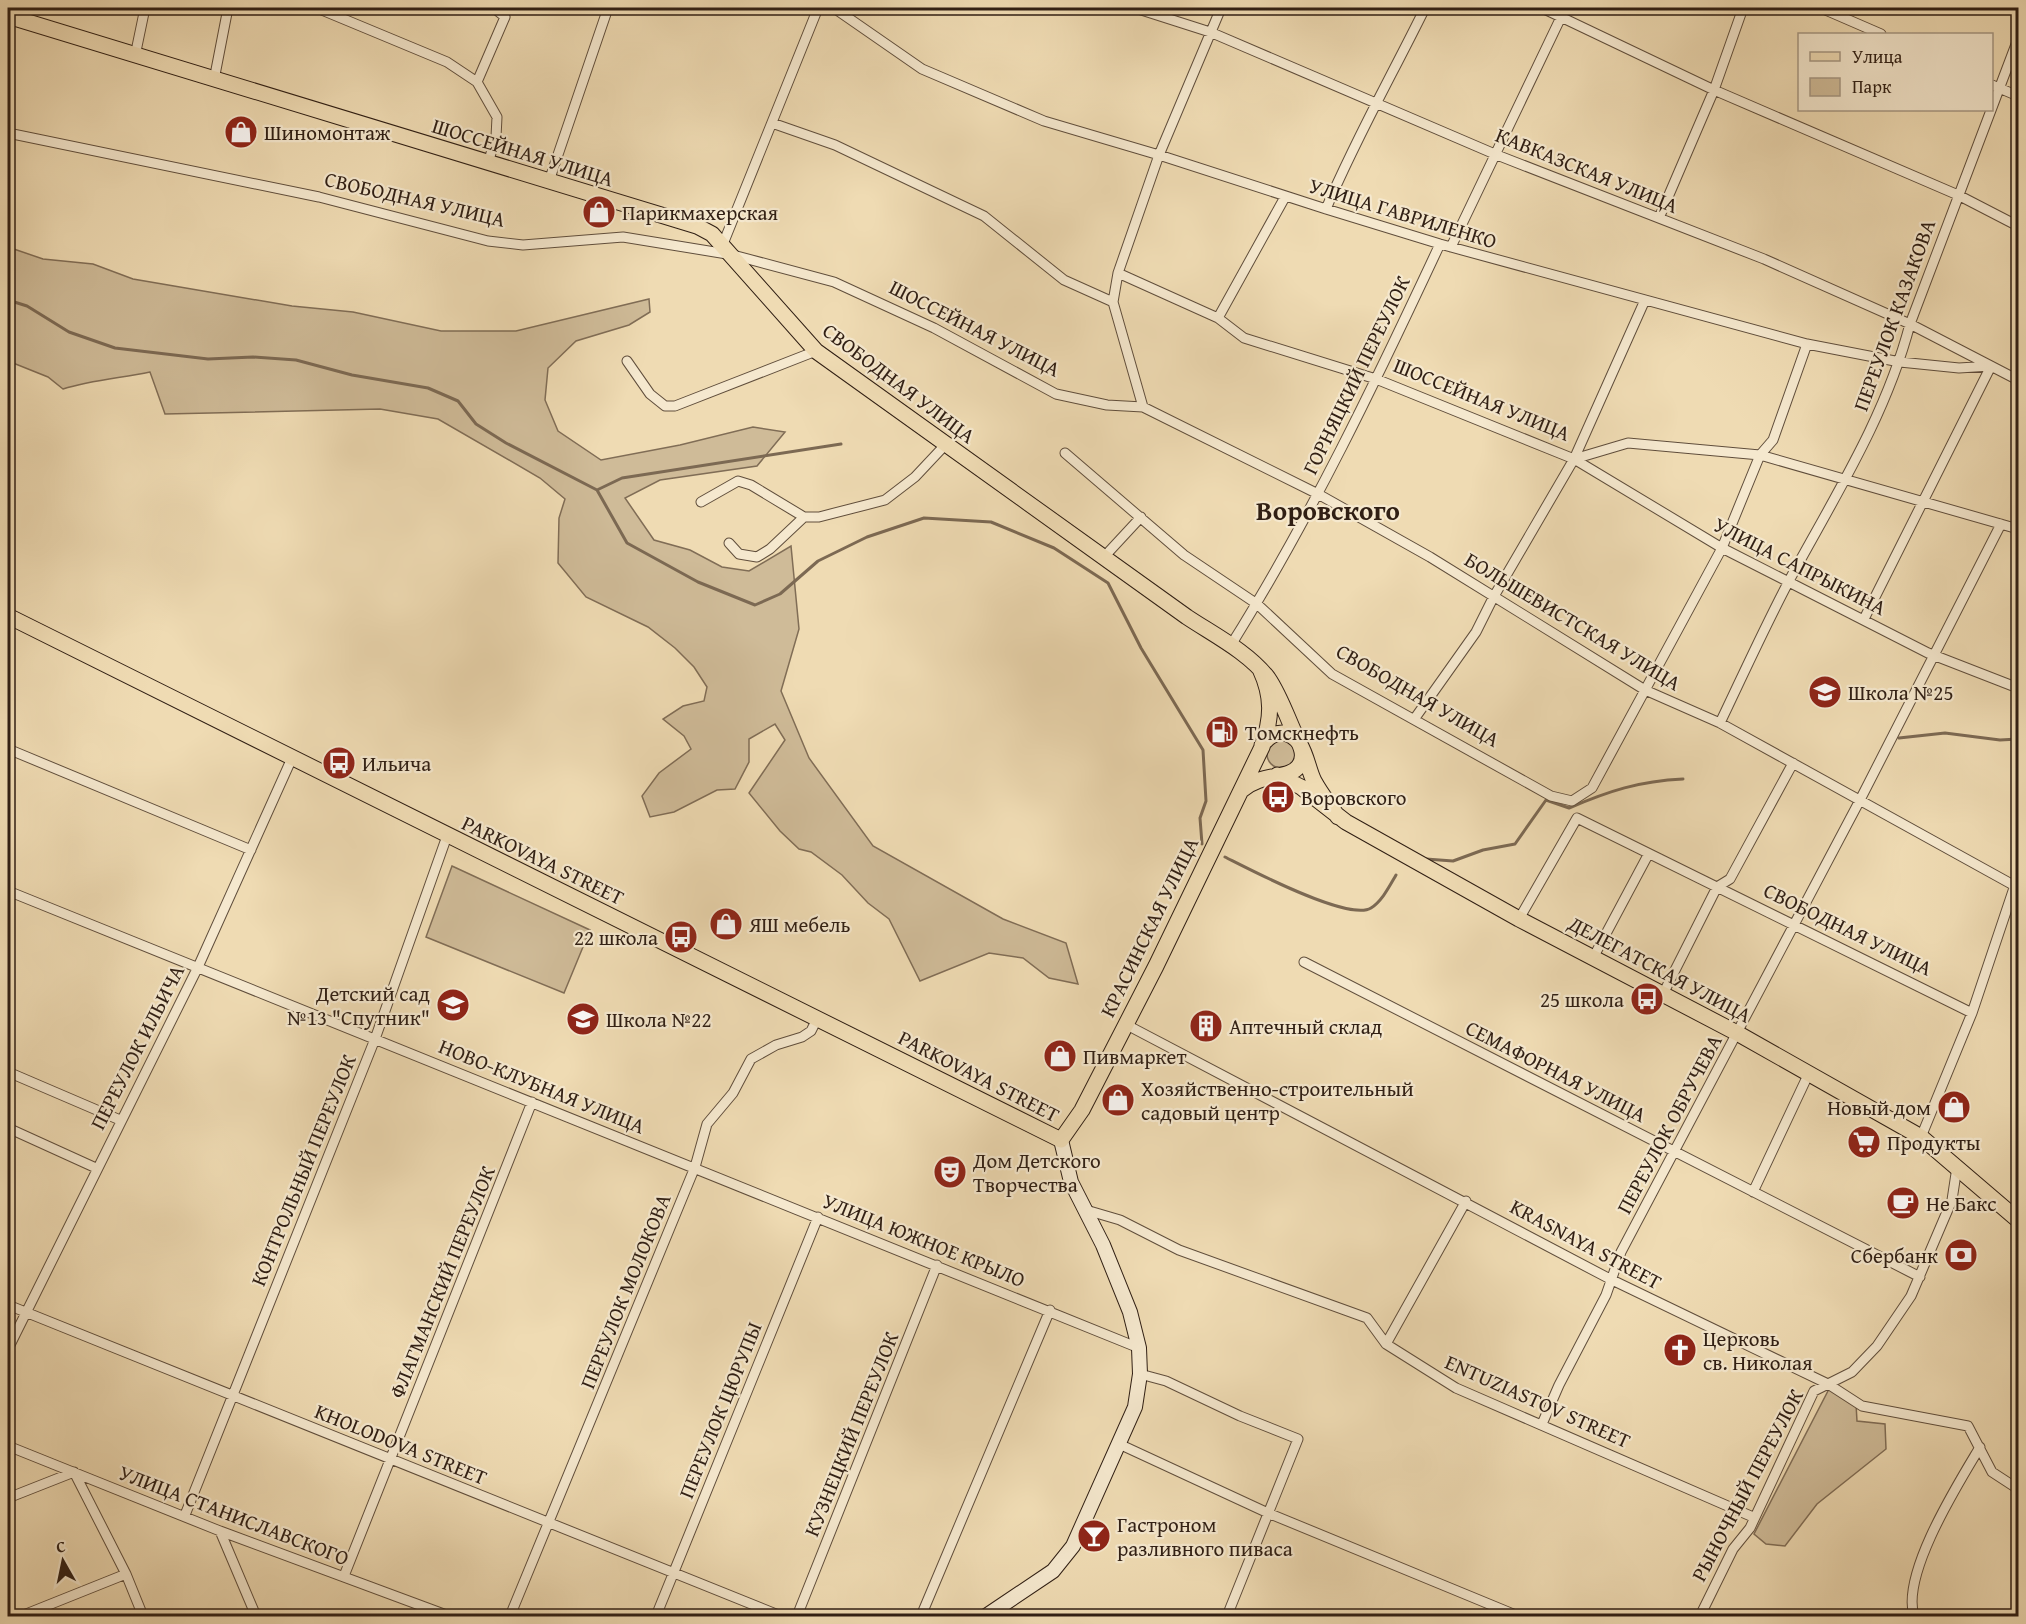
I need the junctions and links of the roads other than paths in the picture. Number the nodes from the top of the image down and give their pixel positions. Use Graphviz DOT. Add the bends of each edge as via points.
graph roads {
  1 [pos="145,8"];
  2 [pos="228,8"];
  3 [pos="317,8"];
  4 [pos="494,8"];
  5 [pos="608,8"];
  6 [pos="818,8"];
  7 [pos="834,8"];
  8 [pos="1135,8"];
  9 [pos="1221,8"];
  10 [pos="1425,8"];
  11 [pos="1542,8"];
  12 [pos="1743,8"];
  13 [pos="1821,8"];
  14 [pos="1562,15"];
  15 [pos="8,16"];
  16 [pos="1210,32"];
  17 [pos="1879,33"];
  18 [pos="2019,39"];
  19 [pos="135,56"];
  20 [pos="214,80"];
  21 [pos="477,82"];
  22 [pos="1996,86"];
  23 [pos="1714,90"];
  24 [pos="2019,96"];
  25 [pos="1379,102"];
  26 [pos="1987,111"];
  27 [pos="772,123"];
  28 [pos="8,133"];
  29 [pos="1159,155"];
  30 [pos="1497,155"];
  31 [pos="488,163"];
  32 [pos="549,181"];
  33 [pos="1958,195"];
  34 [pos="1285,197"];
  35 [pos="1326,209"];
  36 [pos="1659,218"];
  37 [pos="2019,226"];
  38 [pos="1440,244"];
  39 [pos="1451,247"];
  40 [pos="728,249"];
  41 [pos="1118,273"];
  42 [pos="1645,300"];
  43 [pos="1113,302"];
  44 [pos="1218,318"];
  45 [pos="1910,324"];
  46 [pos="1807,344"];
  47 [pos="816,351"];
  48 [pos="627,361"];
  49 [pos="1900,362"];
  50 [pos="1991,366"];
  51 [pos="1376,379"];
  52 [pos="2019,380"];
  53 [pos="1143,407"];
  54 [pos="946,444"];
  55 [pos="1065,453"];
  56 [pos="1760,455"];
  57 [pos="1574,459"];
  58 [pos="1847,478"];
  59 [pos="1318,494"];
  60 [pos="1924,501"];
  61 [pos="701,502"];
  62 [pos="804,517"];
  63 [pos="1141,517"];
  64 [pos="2001,524"];
  65 [pos="2019,529"];
  66 [pos="729,543"];
  67 [pos="1722,548"];
  68 [pos="1103,558"];
  69 [pos="1789,581"];
  70 [pos="1493,598"];
  71 [pos="1257,604"];
  72 [pos="8,616"];
  73 [pos="1864,619"];
  74 [pos="1231,645"];
  75 [pos="1935,655"];
  76 [pos="1260,669"];
  77 [pos="2019,688"];
  78 [pos="1645,690"];
  79 [pos="1415,718"];
  80 [pos="1720,723"];
  81 [pos="1262,747"];
  82 [pos="1302,748"];
  83 [pos="8,749"];
  84 [pos="292,758"];
  85 [pos="1793,763"];
  86 [pos="1279,775"];
  87 [pos="1238,794"];
  88 [pos="1860,800"];
  89 [pos="1338,817"];
  90 [pos="447,836"];
  91 [pos="251,850"];
  92 [pos="1648,855"];
  93 [pos="2019,876"];
  94 [pos="2015,886"];
  95 [pos="1717,887"];
  96 [pos="8,891"];
  97 [pos="1519,919"];
  98 [pos="1794,925"];
  99 [pos="1593,958"];
  100 [pos="1304,962"];
  101 [pos="198,968"];
  102 [pos="1663,994"];
  103 [pos="1972,1013"];
  104 [pos="818,1020"];
  105 [pos="1125,1024"];
  106 [pos="1737,1033"];
  107 [pos="375,1039"];
  108 [pos="8,1071"];
  109 [pos="1809,1073"];
  110 [pos="532,1102"];
  111 [pos="120,1120"];
  112 [pos="8,1128"];
  113 [pos="1921,1137"];
  114 [pos="1061,1140"];
  115 [pos="1675,1153"];
  116 [pos="695,1167"];
  117 [pos="1957,1167"];
  118 [pos="96,1168"];
  119 [pos="1753,1192"];
  120 [pos="1466,1201"];
  121 [pos="1086,1210"];
  122 [pos="818,1217"];
  123 [pos="2019,1220"];
  124 [pos="937,1265"];
  125 [pos="1920,1277"];
  126 [pos="1610,1279"];
  127 [pos="8,1305"];
  128 [pos="1050,1310"];
  129 [pos="26,1312"];
  130 [pos="1386,1344"];
  131 [pos="1139,1348"];
  132 [pos="8,1349"];
  133 [pos="1140,1374"];
  134 [pos="1828,1384"];
  135 [pos="233,1396"];
  136 [pos="1542,1424"];
  137 [pos="1119,1444"];
  138 [pos="8,1446"];
  139 [pos="1980,1447"];
  140 [pos="391,1459"];
  141 [pos="74,1472"];
  142 [pos="2019,1489"];
  143 [pos="8,1498"];
  144 [pos="1268,1513"];
  145 [pos="185,1515"];
  146 [pos="1753,1517"];
  147 [pos="549,1523"];
  148 [pos="220,1531"];
  149 [pos="674,1573"];
  150 [pos="126,1574"];
  151 [pos="344,1576"];
  152 [pos="21,1617"];
  153 [pos="143,1617"];
  154 [pos="256,1617"];
  155 [pos="449,1617"];
  156 [pos="510,1617"];
  157 [pos="656,1617"];
  158 [pos="782,1617"];
  159 [pos="798,1617"];
  160 [pos="921,1617"];
  161 [pos="986,1617"];
  162 [pos="1227,1617"];
  163 [pos="1518,1617"];
  164 [pos="1700,1617"];
  165 [pos="1914,1617"];
  1 -- 19 [label="street"];
  2 -- 20 [label="street"];
  3 -- 21 [label="street" via="447,62"];
  4 -- 21 [label="street" via="505,17"];
  5 -- 32 [label="street"];
  6 -- 27 [label="street"];
  7 -- 29 [label="street, УЛИЦА ГАВРИЛЕНКО" via="922,69 1044,122"];
  8 -- 16 [label="street, КАВКАЗСКАЯ УЛИЦА"];
  9 -- 16 [label="street"];
  10 -- 25 [label="street"];
  11 -- 14 [label="street"];
  12 -- 23 [label="street"];
  13 -- 17 [label="street"];
  14 -- 23 [label="street"];
  14 -- 30 [label="street"];
  15 -- 19 [label="main road, ШОССЕЙНАЯ УЛИЦА"];
  16 -- 25 [label="street, КАВКАЗСКАЯ УЛИЦА"];
  16 -- 29 [label="street"];
  18 -- 22 [label="street, ПЕРЕУЛОК КАЗАКОВА"];
  19 -- 20 [label="main road, ШОССЕЙНАЯ УЛИЦА"];
  20 -- 31 [label="main road, ШОССЕЙНАЯ УЛИЦА"];
  21 -- 31 [label="street" via="497,117"];
  22 -- 24 [label="street"];
  23 -- 33 [label="street"];
  23 -- 36 [label="street"];
  25 -- 30 [label="street, КАВКАЗСКАЯ УЛИЦА"];
  25 -- 35 [label="street"];
  26 -- 33 [label="street, ПЕРЕУЛОК КАЗАКОВА"];
  27 -- 40 [label="street"];
  27 -- 43 [label="street" via="844,149 984,216 1064,280"];
  28 -- 40 [label="street, СВОБОДНАЯ УЛИЦА" via="319,198 488,241 523,245 623,237"];
  29 -- 34 [label="street, УЛИЦА ГАВРИЛЕНКО"];
  29 -- 41 [label="street"];
  30 -- 36 [label="street, КАВКАЗСКАЯ УЛИЦА"];
  30 -- 39 [label="street"];
  31 -- 32 [label="main road, ШОССЕЙНАЯ УЛИЦА"];
  32 -- 40 [label="main road, ШОССЕЙНАЯ УЛИЦА" via="697,226"];
  33 -- 37 [label="street"];
  33 -- 45 [label="street, ПЕРЕУЛОК КАЗАКОВА"];
  34 -- 35 [label="street, УЛИЦА ГАВРИЛЕНКО"];
  34 -- 44 [label="street"];
  35 -- 38 [label="street, УЛИЦА ГАВРИЛЕНКО"];
  36 -- 45 [label="street, КАВКАЗСКАЯ УЛИЦА" via="1764,259"];
  38 -- 39 [label="street, УЛИЦА ГАВРИЛЕНКО"];
  38 -- 51 [label="street, ГОРНЯЦКИЙ ПЕРЕУЛОК"];
  39 -- 42 [label="street, УЛИЦА ГАВРИЛЕНКО"];
  40 -- 47 [label="main road, СВОБОДНАЯ УЛИЦА"];
  40 -- 53 [label="street, ШОССЕЙНАЯ УЛИЦА" via="834,282 934,328 1056,394 1107,405"];
  41 -- 43 [label="street"];
  41 -- 44 [label="street, ШОССЕЙНАЯ УЛИЦА"];
  42 -- 46 [label="street, УЛИЦА ГАВРИЛЕНКО"];
  42 -- 57 [label="street"];
  43 -- 53 [label="street"];
  44 -- 51 [label="street, ШОССЕЙНАЯ УЛИЦА" via="1244,338"];
  45 -- 49 [label="street, ПЕРЕУЛОК КАЗАКОВА"];
  45 -- 50 [label="street, КАВКАЗСКАЯ УЛИЦА"];
  46 -- 49 [label="street, УЛИЦА ГАВРИЛЕНКО"];
  46 -- 56 [label="street" via="1773,440"];
  47 -- 48 [label="street" via="675,406 665,406 650,394"];
  47 -- 54 [label="main road, СВОБОДНАЯ УЛИЦА"];
  49 -- 50 [label="street, УЛИЦА ГАВРИЛЕНКО" via="1959,368"];
  49 -- 58 [label="street, ПЕРЕУЛОК КАЗАКОВА"];
  50 -- 52 [label="street, КАВКАЗСКАЯ УЛИЦА"];
  50 -- 60 [label="street"];
  51 -- 57 [label="street, ШОССЕЙНАЯ УЛИЦА"];
  51 -- 59 [label="street, ГОРНЯЦКИЙ ПЕРЕУЛОК"];
  53 -- 59 [label="street, БОЛЬШЕВИСТСКАЯ УЛИЦА"];
  54 -- 62 [label="street" via="915,477 885,500 819,517"];
  54 -- 68 [label="main road, СВОБОДНАЯ УЛИЦА"];
  55 -- 63 [label="street, СВОБОДНАЯ УЛИЦА"];
  56 -- 57 [label="street, ШОССЕЙНАЯ УЛИЦА" via="1628,442"];
  56 -- 58 [label="street, ШОССЕЙНАЯ УЛИЦА"];
  56 -- 67 [label="street"];
  57 -- 67 [label="street, УЛИЦА САПРЫКИНА"];
  57 -- 70 [label="street"];
  58 -- 60 [label="street, ШОССЕЙНАЯ УЛИЦА"];
  58 -- 69 [label="street, ПЕРЕУЛОК КАЗАКОВА"];
  59 -- 70 [label="street, БОЛЬШЕВИСТСКАЯ УЛИЦА" via="1430,556"];
  59 -- 71 [label="street, ГОРНЯЦКИЙ ПЕРЕУЛОК"];
  60 -- 64 [label="street, ШОССЕЙНАЯ УЛИЦА"];
  60 -- 73 [label="street"];
  61 -- 62 [label="street" via="738,481 752,485"];
  62 -- 66 [label="street" via="757,557 739,554"];
  63 -- 68 [label="street"];
  63 -- 71 [label="street, СВОБОДНАЯ УЛИЦА" via="1184,555"];
  64 -- 65 [label="street, ШОССЕЙНАЯ УЛИЦА"];
  64 -- 75 [label="street, ПЕРЕУЛОК ОБРУЧЕВА"];
  67 -- 69 [label="street, УЛИЦА САПРЫКИНА"];
  67 -- 78 [label="street"];
  68 -- 74 [label="main road, СВОБОДНАЯ УЛИЦА"];
  69 -- 73 [label="street, УЛИЦА САПРЫКИНА"];
  69 -- 80 [label="street, ПЕРЕУЛОК КАЗАКОВА"];
  70 -- 78 [label="street, БОЛЬШЕВИСТСКАЯ УЛИЦА"];
  70 -- 79 [label="street" via="1476,632"];
  71 -- 74 [label="street, ГОРНЯЦКИЙ ПЕРЕУЛОК"];
  71 -- 79 [label="street, СВОБОДНАЯ УЛИЦА" via="1332,674"];
  72 -- 84 [label="main road, PARKOVAYA STREET"];
  73 -- 75 [label="street, УЛИЦА САПРЫКИНА"];
  74 -- 76 [label="main road, СВОБОДНАЯ УЛИЦА"];
  75 -- 77 [label="street, УЛИЦА САПРЫКИНА"];
  75 -- 88 [label="street, ПЕРЕУЛОК ОБРУЧЕВА"];
  76 -- 81 [label="main road, КРАСИНСКАЯ УЛИЦА" via="1271,706"];
  76 -- 82 [label="main road, ДЕЛЕГАТСКАЯ УЛИЦА"];
  78 -- 79 [label="street, СВОБОДНАЯ УЛИЦА" via="1592,788 1572,801 1551,796"];
  78 -- 80 [label="street, БОЛЬШЕВИСТСКАЯ УЛИЦА"];
  80 -- 85 [label="street, БОЛЬШЕВИСТСКАЯ УЛИЦА"];
  81 -- 82 [label="main road" via="1273,735 1284,733"];
  81 -- 86 [label="main road" via="1262,763 1269,772"];
  81 -- 87 [label="main road, КРАСИНСКАЯ УЛИЦА"];
  82 -- 86 [label="main road" via="1298,767 1290,774"];
  82 -- 89 [label="main road, ДЕЛЕГАТСКАЯ УЛИЦА" via="1313,780"];
  83 -- 91 [label="street"];
  84 -- 90 [label="main road, PARKOVAYA STREET"];
  84 -- 91 [label="street, ПЕРЕУЛОК ИЛЬИЧА"];
  85 -- 88 [label="street, БОЛЬШЕВИСТСКАЯ УЛИЦА"];
  85 -- 95 [label="street" via="1730,879"];
  86 -- 87 [label="main road" via="1255,780"];
  86 -- 89 [label="main road, ДЕЛЕГАТСКАЯ УЛИЦА"];
  87 -- 105 [label="main road, КРАСИНСКАЯ УЛИЦА"];
  88 -- 94 [label="street, БОЛЬШЕВИСТСКАЯ УЛИЦА"];
  88 -- 98 [label="street, ПЕРЕУЛОК ОБРУЧЕВА"];
  89 -- 97 [label="main road, ДЕЛЕГАТСКАЯ УЛИЦА"];
  90 -- 104 [label="main road, PARKOVAYA STREET"];
  90 -- 107 [label="street, КОНТРОЛЬНЫЙ ПЕРЕУЛОК"];
  91 -- 101 [label="street, ПЕРЕУЛОК ИЛЬИЧА"];
  92 -- 95 [label="street, СВОБОДНАЯ УЛИЦА"];
  92 -- 97 [label="street, СВОБОДНАЯ УЛИЦА" via="1577,818"];
  92 -- 99 [label="street"];
  93 -- 94 [label="street"];
  94 -- 103 [label="street"];
  95 -- 98 [label="street, СВОБОДНАЯ УЛИЦА"];
  95 -- 102 [label="street"];
  96 -- 101 [label="street, НОВО-КЛУБНАЯ УЛИЦА"];
  97 -- 99 [label="main road, ДЕЛЕГАТСКАЯ УЛИЦА"];
  98 -- 103 [label="street, СВОБОДНАЯ УЛИЦА"];
  98 -- 106 [label="street, ПЕРЕУЛОК ОБРУЧЕВА"];
  99 -- 102 [label="main road, ДЕЛЕГАТСКАЯ УЛИЦА"];
  100 -- 115 [label="street, СЕМАФОРНАЯ УЛИЦА"];
  101 -- 107 [label="street, НОВО-КЛУБНАЯ УЛИЦА"];
  101 -- 111 [label="street, ПЕРЕУЛОК ИЛЬИЧА"];
  102 -- 106 [label="main road, ДЕЛЕГАТСКАЯ УЛИЦА"];
  103 -- 113 [label="street"];
  104 -- 114 [label="main road, PARKOVAYA STREET"];
  104 -- 116 [label="street, ПЕРЕУЛОК МОЛОКОВА" via="802,1037 776,1045 752,1059 733,1092 706,1124"];
  105 -- 114 [label="main road, КРАСИНСКАЯ УЛИЦА" via="1082,1110"];
  105 -- 120 [label="street, KRASNAYA STREET"];
  106 -- 109 [label="main road, ДЕЛЕГАТСКАЯ УЛИЦА"];
  106 -- 115 [label="street, ПЕРЕУЛОК ОБРУЧЕВА"];
  107 -- 110 [label="street, НОВО-КЛУБНАЯ УЛИЦА"];
  107 -- 135 [label="street, КОНТРОЛЬНЫЙ ПЕРЕУЛОК"];
  108 -- 111 [label="street"];
  109 -- 113 [label="main road, ДЕЛЕГАТСКАЯ УЛИЦА"];
  109 -- 119 [label="street"];
  110 -- 116 [label="street, НОВО-КЛУБНАЯ УЛИЦА"];
  110 -- 140 [label="street, ФЛАГМАНСКИЙ ПЕРЕУЛОК"];
  111 -- 118 [label="street, ПЕРЕУЛОК ИЛЬИЧА"];
  112 -- 118 [label="street"];
  113 -- 117 [label="main road, ДЕЛЕГАТСКАЯ УЛИЦА"];
  114 -- 121 [label="main road" via="1071,1182"];
  115 -- 119 [label="street, СЕМАФОРНАЯ УЛИЦА"];
  115 -- 126 [label="street, ПЕРЕУЛОК ОБРУЧЕВА"];
  116 -- 122 [label="street, УЛИЦА ЮЖНОЕ КРЫЛО"];
  116 -- 147 [label="street, ПЕРЕУЛОК МОЛОКОВА"];
  117 -- 123 [label="main road, ДЕЛЕГАТСКАЯ УЛИЦА"];
  117 -- 125 [label="street, РЫНОЧНЫЙ ПЕРЕУЛОК" via="1952,1200"];
  118 -- 129 [label="street, ПЕРЕУЛОК ИЛЬИЧА"];
  119 -- 125 [label="street, СЕМАФОРНАЯ УЛИЦА"];
  120 -- 126 [label="street, KRASNAYA STREET"];
  120 -- 130 [label="street"];
  121 -- 130 [label="street, ENTUZIASTOV STREET" via="1120,1220 1179,1250 1366,1318"];
  121 -- 131 [label="main road" via="1130,1312"];
  122 -- 124 [label="street, УЛИЦА ЮЖНОЕ КРЫЛО"];
  122 -- 149 [label="street, ПЕРЕУЛОК ЦЮРУПЫ"];
  124 -- 128 [label="street, УЛИЦА ЮЖНОЕ КРЫЛО"];
  124 -- 159 [label="street, КУЗНЕЦКИЙ ПЕРЕУЛОК"];
  125 -- 134 [label="street, РЫНОЧНЫЙ ПЕРЕУЛОК" via="1877,1346 1852,1372"];
  126 -- 134 [label="street, KRASNAYA STREET"];
  126 -- 136 [label="street, ПЕРЕУЛОК ОБРУЧЕВА" via="1606,1295"];
  127 -- 129 [label="street, KHOLODOVA STREET"];
  128 -- 131 [label="street, УЛИЦА ЮЖНОЕ КРЫЛО"];
  128 -- 160 [label="street"];
  129 -- 132 [label="street, ПЕРЕУЛОК ИЛЬИЧА"];
  129 -- 135 [label="street, KHOLODOVA STREET"];
  130 -- 136 [label="street, ENTUZIASTOV STREET" via="1456,1388"];
  131 -- 133 [label="main road"];
  133 -- 137 [label="main road" via="1136,1407"];
  133 -- 144 [label="street" via="1166,1381 1298,1439"];
  134 -- 139 [label="street, KRASNAYA STREET" via="1862,1406 1968,1426"];
  134 -- 146 [label="street, РЫНОЧНЫЙ ПЕРЕУЛОК" via="1814,1391"];
  135 -- 140 [label="street, KHOLODOVA STREET"];
  135 -- 145 [label="street, КОНТРОЛЬНЫЙ ПЕРЕУЛОК"];
  136 -- 146 [label="street, ENTUZIASTOV STREET"];
  137 -- 144 [label="street"];
  137 -- 161 [label="main road" via="1065,1558 1042,1580"];
  138 -- 141 [label="street, УЛИЦА СТАНИСЛАВСКОГО"];
  139 -- 142 [label="street, KRASNAYA STREET" via="1992,1472"];
  139 -- 165 [label="street" via="1923,1554 1911,1608"];
  140 -- 147 [label="street, KHOLODOVA STREET"];
  140 -- 151 [label="street, ФЛАГМАНСКИЙ ПЕРЕУЛОК"];
  141 -- 143 [label="street"];
  141 -- 145 [label="street, УЛИЦА СТАНИСЛАВСКОГО"];
  141 -- 150 [label="street"];
  144 -- 162 [label="street"];
  144 -- 163 [label="street"];
  145 -- 148 [label="street, УЛИЦА СТАНИСЛАВСКОГО"];
  146 -- 164 [label="street, РЫНОЧНЫЙ ПЕРЕУЛОК"];
  147 -- 149 [label="street, KHOLODOVA STREET"];
  147 -- 156 [label="street, ПЕРЕУЛОК МОЛОКОВА"];
  148 -- 151 [label="street, УЛИЦА СТАНИСЛАВСКОГО"];
  148 -- 154 [label="street"];
  149 -- 157 [label="street, ПЕРЕУЛОК ЦЮРУПЫ"];
  149 -- 158 [label="street, KHOLODOVA STREET"];
  150 -- 152 [label="street"];
  150 -- 153 [label="street"];
  151 -- 155 [label="street, УЛИЦА СТАНИСЛАВСКОГО"];
}
